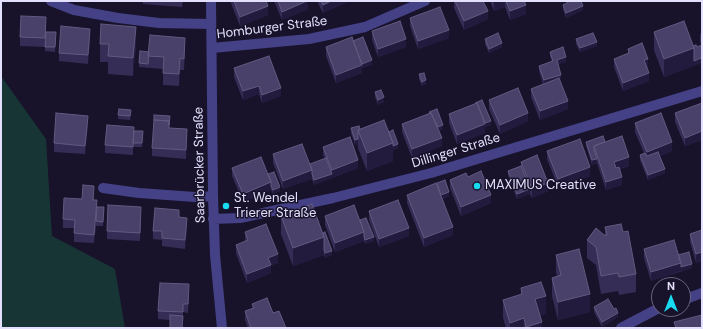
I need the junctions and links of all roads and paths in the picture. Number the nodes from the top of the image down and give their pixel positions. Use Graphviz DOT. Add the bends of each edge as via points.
graph roads {
  1 [pos="51,1"];
  2 [pos="211,1"];
  3 [pos="425,1"];
  4 [pos="211,24"];
  5 [pos="212,48"];
  6 [pos="702,90"];
  7 [pos="103,188"];
  8 [pos="212,196"];
  9 [pos="214,219"];
  10 [pos="702,293"];
  11 [pos="691,297"];
  12 [pos="651,312"];
  13 [pos="222,328"];
  14 [pos="621,328"];
  1 -- 4 [label="street" via="74,10 118,18 159,23"];
  2 -- 4 [label="street, Saarbrücker Straße"];
  3 -- 5 [label="street, Homburger Straße" via="365,27 309,39"];
  4 -- 5 [label="street, Saarbrücker Straße"];
  5 -- 8 [label="street, Saarbrücker Straße"];
  6 -- 9 [label="street, Dillinger Straße" via="431,173 326,200 240,218"];
  7 -- 8 [label="street" via="174,196"];
  8 -- 9 [label="street, Saarbrücker Straße"];
  9 -- 13 [label="street, Saarbrücker Straße"];
  10 -- 11 [label="street"];
  12 -- 14 [label="street"];
}
